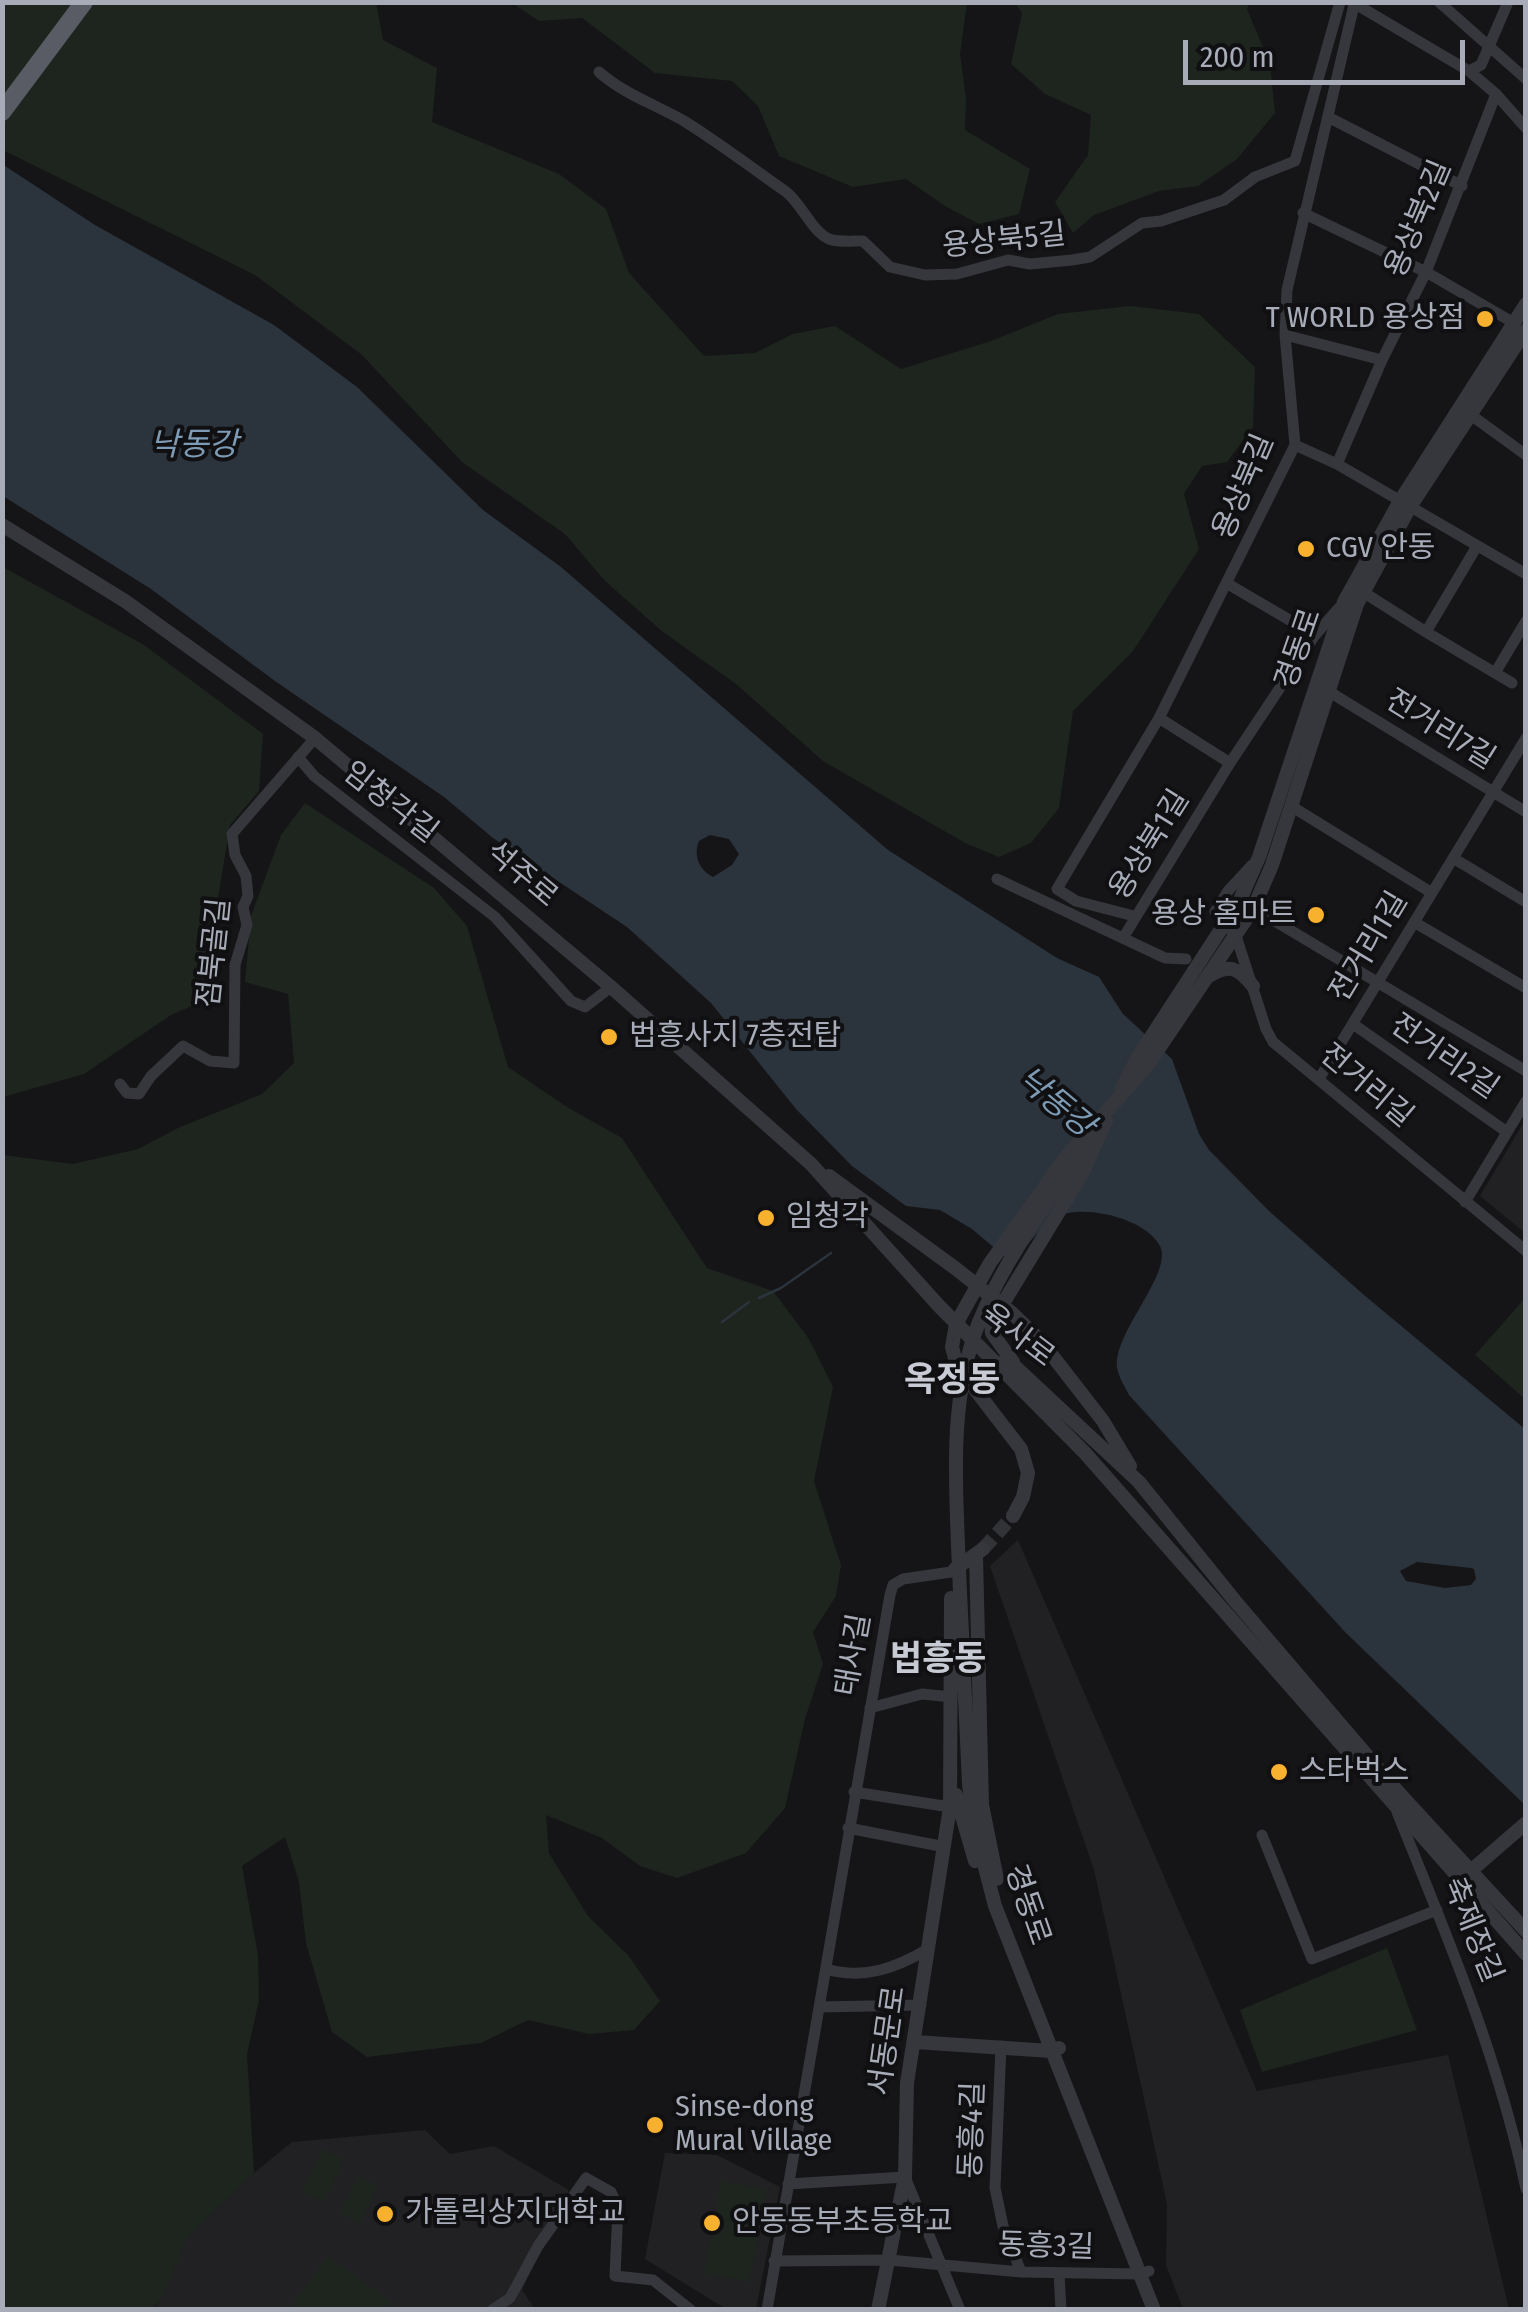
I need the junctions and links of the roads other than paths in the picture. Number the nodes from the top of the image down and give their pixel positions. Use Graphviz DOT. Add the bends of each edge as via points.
graph roads {
  1 [pos="73,2"];
  2 [pos="84,2"];
  3 [pos="1439,2"];
  4 [pos="1508,2"];
  5 [pos="1349,3"];
  6 [pos="1488,47"];
  7 [pos="32,66"];
  8 [pos="1469,70"];
  9 [pos="600,72"];
  10 [pos="1526,79"];
  11 [pos="1496,94"];
  12 [pos="2,98"];
  13 [pos="2,112"];
  14 [pos="1328,117"];
  15 [pos="1526,128"];
  16 [pos="1462,186"];
  17 [pos="1303,213"];
  18 [pos="1426,272"];
  19 [pos="1526,304"];
  20 [pos="1520,326"];
  21 [pos="1285,335"];
  22 [pos="1382,360"];
  23 [pos="1472,414"];
  24 [pos="1296,445"];
  25 [pos="1526,455"];
  26 [pos="1337,464"];
  27 [pos="1405,504"];
  28 [pos="2,525"];
  29 [pos="1477,546"];
  30 [pos="1526,574"];
  31 [pos="1228,584"];
  32 [pos="1364,592"];
  33 [pos="1344,602"];
  34 [pos="1526,622"];
  35 [pos="1426,632"];
  36 [pos="1315,636"];
  37 [pos="1495,673"];
  38 [pos="1512,683"];
  39 [pos="1328,690"];
  40 [pos="1159,718"];
  41 [pos="315,738"];
  42 [pos="1526,738"];
  43 [pos="298,757"];
  44 [pos="1230,763"];
  45 [pos="1493,792"];
  46 [pos="1290,806"];
  47 [pos="1526,812"];
  48 [pos="1259,857"];
  49 [pos="1453,858"];
  50 [pos="998,879"];
  51 [pos="1432,893"];
  52 [pos="1076,902"];
  53 [pos="1526,902"];
  54 [pos="1247,904"];
  55 [pos="1057,908"];
  56 [pos="1215,912"];
  57 [pos="1134,916"];
  58 [pos="1414,922"];
  59 [pos="1230,931"];
  60 [pos="1123,938"];
  61 [pos="1186,959"];
  62 [pos="1208,977"];
  63 [pos="1378,982"];
  64 [pos="1253,986"];
  65 [pos="611,987"];
  66 [pos="1526,988"];
  67 [pos="1352,1024"];
  68 [pos="1526,1071"];
  69 [pos="1319,1079"];
  70 [pos="120,1084"];
  71 [pos="1526,1102"];
  72 [pos="1112,1109"];
  73 [pos="1507,1132"];
  74 [pos="812,1164"];
  75 [pos="1466,1202"];
  76 [pos="1526,1251"];
  77 [pos="956,1324"];
  78 [pos="1013,1362"];
  79 [pos="1139,1482"];
  80 [pos="1013,1516"];
  81 [pos="951,1572"];
  82 [pos="952,1697"];
  83 [pos="870,1708"];
  84 [pos="952,1780"];
  85 [pos="854,1792"];
  86 [pos="950,1806"];
  87 [pos="1396,1808"];
  88 [pos="1526,1822"];
  89 [pos="848,1828"];
  90 [pos="1262,1835"];
  91 [pos="945,1847"];
  92 [pos="1472,1870"];
  93 [pos="1460,1880"];
  94 [pos="1000,1904"];
  95 [pos="1436,1910"];
  96 [pos="1526,1931"];
  97 [pos="928,1949"];
  98 [pos="1526,1954"];
  99 [pos="826,1969"];
  100 [pos="921,2005"];
  101 [pos="820,2007"];
  102 [pos="915,2042"];
  103 [pos="1002,2046"];
  104 [pos="1056,2049"];
  105 [pos="904,2178"];
  106 [pos="788,2184"];
  107 [pos="1526,2189"];
  108 [pos="889,2260"];
  109 [pos="774,2261"];
  110 [pos="941,2266"];
  111 [pos="1021,2272"];
  112 [pos="1059,2273"];
  113 [pos="1144,2273"];
  114 [pos="683,2307"];
  115 [pos="492,2310"];
  116 [pos="768,2310"];
  117 [pos="878,2310"];
  118 [pos="960,2310"];
  119 [pos="1061,2310"];
  120 [pos="1154,2310"];
  121 [pos="1164,2310"];
  1 -- 7 [label="highway"];
  2 -- 7 [label="highway"];
  3 -- 6 [label="street"];
  4 -- 6 [label="street"];
  5 -- 8 [label="street"];
  5 -- 9 [label="street, 용상북5길" via="1295,160 1224,200 1142,222 1090,256 1008,260 958,274 890,266 863,241 830,240 788,193"];
  5 -- 14 [label="street, 용상북길"];
  6 -- 8 [label="street" via="1481,65"];
  6 -- 10 [label="street"];
  7 -- 12 [label="highway"];
  7 -- 13 [label="highway"];
  8 -- 11 [label="street"];
  11 -- 15 [label="street"];
  11 -- 16 [label="street, 용상북2길"];
  14 -- 16 [label="street"];
  14 -- 17 [label="street, 용상북길"];
  16 -- 18 [label="street, 용상북2길"];
  17 -- 18 [label="street"];
  17 -- 21 [label="street, 용상북길"];
  18 -- 20 [label="street"];
  18 -- 22 [label="street, 용상북2길"];
  19 -- 20 [label="street, 경동로"];
  20 -- 23 [label="street, 경동로"];
  20 -- 27 [label="street, 경동로"];
  21 -- 22 [label="street"];
  21 -- 24 [label="street, 용상북길"];
  22 -- 26 [label="street, 용상북2길"];
  23 -- 25 [label="street"];
  23 -- 27 [label="street, 경동로"];
  24 -- 26 [label="street"];
  24 -- 31 [label="street, 용상북길"];
  26 -- 27 [label="street"];
  27 -- 29 [label="street"];
  27 -- 32 [label="street, 경동로"];
  27 -- 33 [label="street, 경동로"];
  28 -- 41 [label="street, 석주로" via="125,600"];
  29 -- 30 [label="street"];
  29 -- 35 [label="street"];
  31 -- 36 [label="street"];
  31 -- 40 [label="street, 용상북길"];
  32 -- 35 [label="street"];
  32 -- 39 [label="street, 경동로"];
  33 -- 36 [label="street, 용상북1길"];
  33 -- 48 [label="street, 경동로"];
  34 -- 37 [label="street"];
  35 -- 37 [label="street"];
  36 -- 44 [label="street, 용상북1길"];
  37 -- 38 [label="street"];
  39 -- 45 [label="street, 전거리7길"];
  39 -- 46 [label="street, 경동로"];
  40 -- 44 [label="street"];
  40 -- 52 [label="street, 용상북길" via="1057,889"];
  41 -- 43 [label="street, 점북골길"];
  41 -- 65 [label="street, 석주로"];
  42 -- 45 [label="street, 전거리1길"];
  43 -- 65 [label="street, 임청각길" via="494,917 571,1001 585,1007"];
  43 -- 70 [label="street, 점북골길" via="232,834 248,896 235,965 234,1063 210,1061 182,1046 139,1094 127,1094"];
  44 -- 57 [label="street, 용상북1길"];
  45 -- 47 [label="street, 전거리7길"];
  45 -- 49 [label="street, 전거리1길"];
  46 -- 51 [label="street, 전거리1길"];
  46 -- 54 [label="street, 경동로"];
  48 -- 54 [label="street, 경동로"];
  48 -- 56 [label="street"];
  49 -- 51 [label="street, 전거리1길"];
  49 -- 53 [label="street"];
  50 -- 55 [label="street, 용상북1길"];
  51 -- 58 [label="street, 전거리1길"];
  52 -- 55 [label="street"];
  52 -- 57 [label="street"];
  54 -- 59 [label="street, 경동로"];
  54 -- 63 [label="street"];
  55 -- 60 [label="street, 용상북1길"];
  57 -- 60 [label="street, 용상북1길"];
  58 -- 63 [label="street, 전거리1길"];
  58 -- 66 [label="street"];
  59 -- 62 [label="street"];
  59 -- 64 [label="street, 전거리길"];
  59 -- 72 [label="street" via="1136,1060"];
  60 -- 61 [label="street" via="1165,958"];
  62 -- 64 [label="street" via="1229,967"];
  62 -- 72 [label="street"];
  63 -- 67 [label="street, 전거리1길"];
  63 -- 68 [label="street"];
  64 -- 69 [label="street, 전거리길" via="1273,1042"];
  65 -- 74 [label="street, 석주로"];
  67 -- 69 [label="street, 전거리1길"];
  67 -- 73 [label="street, 전거리2길"];
  69 -- 75 [label="street, 전거리길"];
  71 -- 73 [label="street, 전거리2길"];
  72 -- 77 [label="street" via="1065,1158 990,1263"];
  72 -- 78 [label="street" via="1083,1172 991,1323"];
  72 -- 94 [label="street, 경동로" via="992,1293 957,1409 966,1744 974,1821"];
  73 -- 75 [label="street, 전거리2길"];
  74 -- 77 [label="street, 석주로"];
  74 -- 79 [label="street" via="1041,1340 1103,1421"];
  75 -- 76 [label="street, 전거리길"];
  77 -- 78 [label="street, 육사로"];
  77 -- 80 [label="street" via="957,1366 1022,1449 1028,1472"];
  77 -- 87 [label="street, 육사로" via="1085,1453"];
  78 -- 79 [label="street, 육사로"];
  79 -- 92 [label="street, 육사로"];
  81 -- 82 [label="street"];
  81 -- 83 [label="street, 태사길" via="893,1584"];
  81 -- 94 [label="street" via="980,1552 982,1805"];
  82 -- 83 [label="street" via="922,1694"];
  82 -- 84 [label="street"];
  83 -- 85 [label="street, 태사길"];
  84 -- 86 [label="street, 서동문로"];
  84 -- 94 [label="street" via="970,1849"];
  85 -- 86 [label="street"];
  85 -- 89 [label="street, 태사길"];
  86 -- 91 [label="street, 서동문로"];
  87 -- 93 [label="street, 육사로"];
  87 -- 95 [label="street, 축제장길"];
  88 -- 92 [label="street"];
  89 -- 91 [label="street"];
  89 -- 99 [label="street, 태사길"];
  90 -- 95 [label="street" via="1312,1959"];
  91 -- 97 [label="street, 서동문로"];
  92 -- 93 [label="street"];
  92 -- 96 [label="street, 육사로"];
  93 -- 98 [label="street, 육사로"];
  94 -- 104 [label="street, 경동로"];
  95 -- 107 [label="street, 축제장길" via="1497,2073"];
  97 -- 99 [label="street" via="896,1968 846,1975"];
  97 -- 100 [label="street, 서동문로"];
  99 -- 101 [label="street, 태사길"];
  100 -- 101 [label="street"];
  100 -- 102 [label="street, 서동문로"];
  101 -- 106 [label="street, 태사길"];
  102 -- 103 [label="street"];
  102 -- 105 [label="street, 서동문로"];
  103 -- 104 [label="street"];
  103 -- 111 [label="street, 동흥4길" via="994,2188"];
  104 -- 113 [label="street, 경동로"];
  105 -- 106 [label="street"];
  105 -- 108 [label="street, 서동문로"];
  105 -- 110 [label="street"];
  106 -- 109 [label="street, 태사길"];
  108 -- 109 [label="street"];
  108 -- 110 [label="street, 동흥3길"];
  108 -- 117 [label="street, 서동문로"];
  109 -- 116 [label="street, 태사길"];
  110 -- 111 [label="street, 동흥3길"];
  110 -- 118 [label="street"];
  111 -- 112 [label="street, 동흥3길"];
  112 -- 113 [label="street, 동흥3길"];
  112 -- 119 [label="street"];
  113 -- 120 [label="street, 경동로"];
  113 -- 121 [label="street, 경동로"];
  114 -- 115 [label="street" via="653,2280 615,2276 618,2206 610,2192 586,2178 510,2298"];
}
